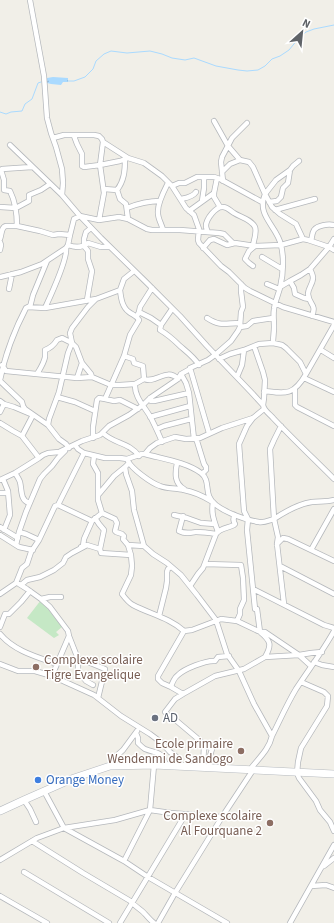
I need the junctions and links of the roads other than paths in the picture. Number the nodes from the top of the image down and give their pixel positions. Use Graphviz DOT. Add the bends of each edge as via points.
graph roads {
  1 [pos="30,0"];
  2 [pos="214,121"];
  3 [pos="247,123"];
  4 [pos="74,136"];
  5 [pos="53,138"];
  6 [pos="103,142"];
  7 [pos="10,145"];
  8 [pos="228,146"];
  9 [pos="126,159"];
  10 [pos="240,160"];
  11 [pos="299,161"];
  12 [pos="100,165"];
  13 [pos="32,167"];
  14 [pos="290,170"];
  15 [pos="222,172"];
  16 [pos="204,177"];
  17 [pos="217,178"];
  18 [pos="223,181"];
  19 [pos="50,184"];
  20 [pos="170,184"];
  21 [pos="104,189"];
  22 [pos="117,190"];
  23 [pos="196,192"];
  24 [pos="214,193"];
  25 [pos="265,194"];
  26 [pos="62,195"];
  27 [pos="315,199"];
  28 [pos="180,200"];
  29 [pos="160,201"];
  30 [pos="202,201"];
  31 [pos="262,202"];
  32 [pos="269,202"];
  33 [pos="0,207"];
  34 [pos="220,207"];
  35 [pos="16,208"];
  36 [pos="127,208"];
  37 [pos="275,210"];
  38 [pos="189,211"];
  39 [pos="80,216"];
  40 [pos="128,219"];
  41 [pos="99,220"];
  42 [pos="334,225"];
  43 [pos="18,226"];
  44 [pos="91,228"];
  45 [pos="163,230"];
  46 [pos="199,232"];
  47 [pos="208,232"];
  48 [pos="70,235"];
  49 [pos="303,239"];
  50 [pos="334,239"];
  51 [pos="0,240"];
  52 [pos="311,241"];
  53 [pos="233,243"];
  54 [pos="254,245"];
  55 [pos="281,245"];
  56 [pos="67,246"];
  57 [pos="84,246"];
  58 [pos="110,247"];
  59 [pos="203,248"];
  60 [pos="332,249"];
  61 [pos="0,250"];
  62 [pos="262,257"];
  63 [pos="47,262"];
  64 [pos="253,266"];
  65 [pos="282,269"];
  66 [pos="310,269"];
  67 [pos="134,270"];
  68 [pos="12,274"];
  69 [pos="0,277"];
  70 [pos="290,281"];
  71 [pos="241,284"];
  72 [pos="267,284"];
  73 [pos="152,288"];
  74 [pos="280,288"];
  75 [pos="9,289"];
  76 [pos="120,290"];
  77 [pos="96,299"];
  78 [pos="309,299"];
  79 [pos="87,300"];
  80 [pos="276,303"];
  81 [pos="30,307"];
  82 [pos="45,308"];
  83 [pos="172,309"];
  84 [pos="138,314"];
  85 [pos="312,316"];
  86 [pos="208,318"];
  87 [pos="273,318"];
  88 [pos="334,322"];
  89 [pos="161,325"];
  90 [pos="240,325"];
  91 [pos="334,325"];
  92 [pos="72,343"];
  93 [pos="273,343"];
  94 [pos="254,346"];
  95 [pos="244,350"];
  96 [pos="321,350"];
  97 [pos="215,355"];
  98 [pos="124,356"];
  99 [pos="334,358"];
  100 [pos="219,359"];
  101 [pos="82,363"];
  102 [pos="199,364"];
  103 [pos="1,365"];
  104 [pos="190,368"];
  105 [pos="37,374"];
  106 [pos="181,374"];
  107 [pos="305,376"];
  108 [pos="62,377"];
  109 [pos="92,377"];
  110 [pos="237,377"];
  111 [pos="76,378"];
  112 [pos="144,379"];
  113 [pos="178,380"];
  114 [pos="0,381"];
  115 [pos="135,384"];
  116 [pos="111,385"];
  117 [pos="295,390"];
  118 [pos="264,391"];
  119 [pos="334,392"];
  120 [pos="189,393"];
  121 [pos="57,397"];
  122 [pos="150,398"];
  123 [pos="105,399"];
  124 [pos="2,402"];
  125 [pos="143,405"];
  126 [pos="190,406"];
  127 [pos="263,407"];
  128 [pos="138,409"];
  129 [pos="96,411"];
  130 [pos="0,412"];
  131 [pos="33,415"];
  132 [pos="150,417"];
  133 [pos="253,418"];
  134 [pos="191,419"];
  135 [pos="0,423"];
  136 [pos="48,425"];
  137 [pos="281,426"];
  138 [pos="334,426"];
  139 [pos="157,429"];
  140 [pos="103,433"];
  141 [pos="209,433"];
  142 [pos="22,436"];
  143 [pos="92,438"];
  144 [pos="195,438"];
  145 [pos="162,442"];
  146 [pos="75,445"];
  147 [pos="67,449"];
  148 [pos="84,453"];
  149 [pos="145,454"];
  150 [pos="94,456"];
  151 [pos="139,456"];
  152 [pos="39,458"];
  153 [pos="127,463"];
  154 [pos="177,463"];
  155 [pos="16,473"];
  156 [pos="202,474"];
  157 [pos="2,479"];
  158 [pos="334,479"];
  159 [pos="185,490"];
  160 [pos="0,493"];
  161 [pos="8,493"];
  162 [pos="99,494"];
  163 [pos="334,500"];
  164 [pos="214,502"];
  165 [pos="29,503"];
  166 [pos="58,505"];
  167 [pos="334,509"];
  168 [pos="102,513"];
  169 [pos="174,515"];
  170 [pos="235,515"];
  171 [pos="183,516"];
  172 [pos="248,519"];
  173 [pos="274,519"];
  174 [pos="94,520"];
  175 [pos="215,524"];
  176 [pos="2,529"];
  177 [pos="19,532"];
  178 [pos="217,533"];
  179 [pos="0,535"];
  180 [pos="18,538"];
  181 [pos="39,540"];
  182 [pos="277,544"];
  183 [pos="16,545"];
  184 [pos="128,545"];
  185 [pos="144,546"];
  186 [pos="81,548"];
  187 [pos="100,548"];
  188 [pos="33,550"];
  189 [pos="311,550"];
  190 [pos="130,555"];
  191 [pos="334,561"];
  192 [pos="205,564"];
  193 [pos="241,565"];
  194 [pos="171,566"];
  195 [pos="251,566"];
  196 [pos="280,566"];
  197 [pos="16,583"];
  198 [pos="22,585"];
  199 [pos="190,586"];
  200 [pos="253,589"];
  201 [pos="30,591"];
  202 [pos="0,594"];
  203 [pos="334,594"];
  204 [pos="61,597"];
  205 [pos="41,599"];
  206 [pos="284,604"];
  207 [pos="159,616"];
  208 [pos="216,620"];
  209 [pos="237,621"];
  210 [pos="0,627"];
  211 [pos="334,630"];
  212 [pos="184,631"];
  213 [pos="260,632"];
  214 [pos="0,634"];
  215 [pos="69,636"];
  216 [pos="332,639"];
  217 [pos="322,652"];
  218 [pos="229,656"];
  219 [pos="299,656"];
  220 [pos="265,658"];
  221 [pos="78,660"];
  222 [pos="0,664"];
  223 [pos="57,664"];
  224 [pos="313,664"];
  225 [pos="334,667"];
  226 [pos="238,671"];
  227 [pos="52,676"];
  228 [pos="301,682"];
  229 [pos="93,685"];
  230 [pos="171,687"];
  231 [pos="182,694"];
  232 [pos="98,698"];
  233 [pos="139,728"];
  234 [pos="136,732"];
  235 [pos="272,736"];
  236 [pos="204,744"];
  237 [pos="154,765"];
  238 [pos="110,766"];
  239 [pos="166,766"];
  240 [pos="180,766"];
  241 [pos="206,768"];
  242 [pos="253,770"];
  243 [pos="297,773"];
  244 [pos="334,774"];
  245 [pos="44,791"];
  246 [pos="24,800"];
  247 [pos="150,810"];
  248 [pos="0,811"];
  249 [pos="185,815"];
  250 [pos="222,817"];
  251 [pos="36,822"];
  252 [pos="64,828"];
  253 [pos="334,831"];
  254 [pos="32,841"];
  255 [pos="334,845"];
  256 [pos="334,858"];
  257 [pos="0,860"];
  258 [pos="124,861"];
  259 [pos="321,868"];
  260 [pos="24,872"];
  261 [pos="148,877"];
  262 [pos="311,886"];
  263 [pos="334,888"];
  264 [pos="175,893"];
  265 [pos="0,896"];
  266 [pos="132,902"];
  267 [pos="159,921"];
  268 [pos="47,923"];
  269 [pos="109,923"];
  270 [pos="120,923"];
  271 [pos="154,923"];
  272 [pos="166,923"];
  273 [pos="227,923"];
  274 [pos="290,923"];
  1 -- 5 [label="street" via="44,76 47,118"];
  2 -- 8 [label="street"];
  3 -- 8 [label="street" via="233,136"];
  4 -- 5 [label="street"];
  4 -- 6 [label="street" via="99,136"];
  4 -- 12 [label="street" via="82,154 82,166"];
  5 -- 26 [label="street" via="62,169"];
  6 -- 9 [label="street"];
  6 -- 12 [label="street"];
  7 -- 13 [label="street"];
  8 -- 10 [label="street"];
  8 -- 15 [label="street" via="222,157"];
  9 -- 12 [label="street"];
  9 -- 20 [label="street" via="144,163"];
  9 -- 22 [label="street" via="123,182"];
  10 -- 15 [label="street" via="230,164"];
  10 -- 25 [label="street" via="249,162 253,167"];
  11 -- 14 [label="street"];
  12 -- 21 [label="street"];
  13 -- 19 [label="street"];
  13 -- 35 [label="street" via="1,170 4,190 10,191"];
  14 -- 25 [label="street" via="276,180"];
  14 -- 32 [label="street" via="281,197 277,201"];
  15 -- 18 [label="street"];
  16 -- 17 [label="street"];
  16 -- 20 [label="street"];
  16 -- 30 [label="street"];
  17 -- 18 [label="street"];
  17 -- 24 [label="street"];
  18 -- 31 [label="street"];
  19 -- 26 [label="street"];
  19 -- 35 [label="street" via="29,195 29,201"];
  20 -- 28 [label="street"];
  20 -- 29 [label="street"];
  21 -- 22 [label="street"];
  21 -- 41 [label="street"];
  22 -- 36 [label="street"];
  23 -- 28 [label="street"];
  24 -- 30 [label="street"];
  24 -- 34 [label="street"];
  25 -- 31 [label="street"];
  25 -- 32 [label="street"];
  26 -- 39 [label="street"];
  27 -- 37 [label="street"];
  28 -- 38 [label="street"];
  29 -- 36 [label="street"];
  29 -- 45 [label="street" via="158,211"];
  30 -- 38 [label="street"];
  31 -- 55 [label="street" via="263,210"];
  32 -- 37 [label="street"];
  33 -- 35 [label="street"];
  34 -- 47 [label="street" via="208,219"];
  34 -- 54 [label="street" via="226,207 253,224"];
  35 -- 43 [label="street"];
  36 -- 40 [label="street"];
  37 -- 49 [label="street" via="296,224"];
  38 -- 46 [label="street" via="194,216"];
  39 -- 41 [label="street"];
  39 -- 44 [label="street"];
  39 -- 48 [label="street" via="74,219"];
  40 -- 41 [label="street" via="119,217"];
  40 -- 45 [label="street" via="147,229"];
  42 -- 52 [label="street" via="315,229"];
  43 -- 48 [label="street" via="53,235"];
  43 -- 51 [label="street" via="5,226"];
  44 -- 57 [label="street" via="86,232"];
  44 -- 58 [label="street"];
  45 -- 46 [label="street"];
  46 -- 47 [label="street"];
  46 -- 59 [label="street" via="199,244"];
  47 -- 53 [label="street" via="224,234"];
  48 -- 56 [label="street"];
  49 -- 52 [label="street"];
  49 -- 55 [label="street"];
  50 -- 60 [label="street"];
  51 -- 61 [label="street"];
  52 -- 60 [label="street"];
  53 -- 54 [label="street"];
  53 -- 59 [label="street" via="225,245 217,239 212,239"];
  54 -- 55 [label="street"];
  54 -- 64 [label="street" via="245,259"];
  55 -- 65 [label="street"];
  56 -- 57 [label="street"];
  56 -- 63 [label="street"];
  56 -- 82 [label="street" via="65,261"];
  57 -- 58 [label="street" via="88,243"];
  57 -- 79 [label="street" via="88,251 92,271"];
  58 -- 67 [label="street"];
  59 -- 71 [label="street"];
  60 -- 66 [label="street"];
  62 -- 65 [label="street"];
  63 -- 68 [label="street"];
  63 -- 81 [label="street"];
  65 -- 74 [label="street"];
  66 -- 70 [label="street"];
  66 -- 78 [label="street" via="313,278 308,290"];
  67 -- 73 [label="street"];
  67 -- 76 [label="street" via="124,279"];
  68 -- 69 [label="street"];
  68 -- 75 [label="street"];
  70 -- 74 [label="street"];
  70 -- 78 [label="street" via="294,294"];
  71 -- 80 [label="street"];
  71 -- 90 [label="street" via="243,305"];
  72 -- 74 [label="street"];
  73 -- 83 [label="street"];
  73 -- 84 [label="street"];
  74 -- 80 [label="street"];
  76 -- 77 [label="street"];
  76 -- 84 [label="street" via="124,307 129,312"];
  77 -- 79 [label="street"];
  77 -- 92 [label="street" via="72,328"];
  78 -- 85 [label="street" via="314,307"];
  79 -- 82 [label="street"];
  80 -- 85 [label="street"];
  80 -- 87 [label="street"];
  81 -- 82 [label="street"];
  81 -- 103 [label="street" via="26,308 18,323"];
  83 -- 89 [label="street"];
  83 -- 97 [label="street"];
  84 -- 89 [label="street" via="148,316"];
  84 -- 98 [label="street" via="139,320 130,336"];
  85 -- 88 [label="street"];
  86 -- 90 [label="street" via="221,324"];
  87 -- 90 [label="street" via="253,321 247,326"];
  87 -- 93 [label="street"];
  89 -- 102 [label="street" via="160,330"];
  90 -- 97 [label="street" via="231,341"];
  91 -- 96 [label="street"];
  92 -- 101 [label="street"];
  92 -- 105 [label="street" via="62,338 45,350 45,357"];
  92 -- 108 [label="street"];
  93 -- 94 [label="street"];
  93 -- 107 [label="street" via="282,345 300,362"];
  94 -- 95 [label="street"];
  94 -- 118 [label="street" via="265,380"];
  95 -- 100 [label="street"];
  95 -- 110 [label="street"];
  96 -- 99 [label="street"];
  96 -- 107 [label="street"];
  97 -- 100 [label="street"];
  97 -- 102 [label="street"];
  98 -- 112 [label="street" via="143,366"];
  98 -- 116 [label="street"];
  100 -- 110 [label="street"];
  101 -- 109 [label="street"];
  101 -- 111 [label="street"];
  102 -- 104 [label="street"];
  103 -- 105 [label="street" via="6,371"];
  103 -- 114 [label="street"];
  104 -- 106 [label="street"];
  104 -- 141 [label="street"];
  105 -- 108 [label="street"];
  106 -- 113 [label="street"];
  106 -- 120 [label="street"];
  107 -- 117 [label="street"];
  107 -- 119 [label="street"];
  108 -- 111 [label="street"];
  108 -- 121 [label="street"];
  109 -- 111 [label="street"];
  109 -- 116 [label="street"];
  110 -- 127 [label="street"];
  112 -- 113 [label="street" via="150,381 168,374"];
  112 -- 115 [label="street"];
  113 -- 122 [label="street"];
  114 -- 131 [label="street"];
  115 -- 116 [label="street"];
  115 -- 125 [label="street" via="137,395"];
  116 -- 123 [label="street"];
  117 -- 118 [label="street" via="285,393"];
  117 -- 138 [label="street" via="296,407"];
  118 -- 127 [label="street"];
  120 -- 122 [label="street" via="154,401"];
  120 -- 126 [label="street"];
  121 -- 129 [label="street"];
  121 -- 136 [label="street"];
  122 -- 125 [label="street"];
  123 -- 128 [label="street" via="114,402 120,400"];
  123 -- 129 [label="street" via="96,400"];
  124 -- 130 [label="street"];
  124 -- 131 [label="street"];
  125 -- 128 [label="street"];
  125 -- 132 [label="street"];
  126 -- 132 [label="street"];
  126 -- 134 [label="street"];
  127 -- 133 [label="street"];
  127 -- 137 [label="street"];
  128 -- 140 [label="street" via="109,426"];
  129 -- 143 [label="street"];
  131 -- 136 [label="street"];
  131 -- 142 [label="street"];
  132 -- 139 [label="street"];
  133 -- 141 [label="street"];
  133 -- 172 [label="street" via="238,444 244,511"];
  134 -- 139 [label="street"];
  134 -- 144 [label="street"];
  135 -- 142 [label="street"];
  136 -- 147 [label="street" via="66,444"];
  137 -- 158 [label="street"];
  137 -- 173 [label="street" via="270,449"];
  139 -- 145 [label="street"];
  140 -- 143 [label="street"];
  140 -- 151 [label="street" via="108,438 129,446"];
  141 -- 144 [label="street"];
  142 -- 152 [label="street"];
  143 -- 146 [label="street"];
  144 -- 145 [label="street" via="175,437"];
  144 -- 156 [label="street" via="206,467"];
  145 -- 149 [label="street" via="157,443"];
  146 -- 147 [label="street"];
  146 -- 148 [label="street"];
  147 -- 152 [label="street" via="48,453"];
  147 -- 165 [label="street" via="40,479"];
  148 -- 150 [label="street"];
  148 -- 166 [label="street"];
  149 -- 151 [label="street"];
  149 -- 154 [label="street"];
  150 -- 153 [label="street" via="120,458"];
  150 -- 162 [label="street" via="93,464 98,473"];
  151 -- 153 [label="street"];
  152 -- 155 [label="street"];
  153 -- 159 [label="street" via="159,486"];
  153 -- 162 [label="street"];
  153 -- 185 [label="street" via="126,474"];
  154 -- 156 [label="street"];
  154 -- 159 [label="street" via="175,478"];
  155 -- 157 [label="street"];
  155 -- 165 [label="street" via="23,498"];
  156 -- 164 [label="street" via="208,486 209,496"];
  157 -- 161 [label="street"];
  159 -- 164 [label="street"];
  160 -- 161 [label="street"];
  161 -- 176 [label="street" via="10,515"];
  162 -- 168 [label="street"];
  163 -- 173 [label="street" via="303,504"];
  164 -- 170 [label="street"];
  164 -- 175 [label="street" via="212,511"];
  165 -- 177 [label="street"];
  166 -- 174 [label="street"];
  166 -- 181 [label="street"];
  167 -- 189 [label="street"];
  168 -- 174 [label="street"];
  168 -- 184 [label="street" via="116,519 115,531 124,536"];
  169 -- 171 [label="street"];
  170 -- 172 [label="street"];
  170 -- 178 [label="street" via="234,525"];
  171 -- 175 [label="street" via="201,523"];
  171 -- 178 [label="street" via="180,532"];
  172 -- 173 [label="street" via="261,522"];
  172 -- 195 [label="street"];
  173 -- 182 [label="street"];
  174 -- 186 [label="street"];
  174 -- 187 [label="street" via="104,530"];
  175 -- 178 [label="street"];
  176 -- 180 [label="street"];
  177 -- 180 [label="street"];
  177 -- 181 [label="street"];
  178 -- 192 [label="street"];
  179 -- 183 [label="street"];
  180 -- 183 [label="street"];
  181 -- 188 [label="street"];
  182 -- 189 [label="street" via="284,538"];
  182 -- 196 [label="street"];
  183 -- 188 [label="street"];
  184 -- 185 [label="street"];
  184 -- 190 [label="street"];
  185 -- 194 [label="street"];
  186 -- 187 [label="street" via="87,545"];
  186 -- 198 [label="street" via="54,570 27,580"];
  187 -- 190 [label="street" via="100,553"];
  188 -- 197 [label="street"];
  189 -- 191 [label="street"];
  190 -- 207 [label="street" via="131,575 122,594 132,604"];
  192 -- 193 [label="street"];
  192 -- 199 [label="street"];
  193 -- 195 [label="street"];
  193 -- 209 [label="street" via="244,601"];
  194 -- 199 [label="street"];
  194 -- 207 [label="street" via="168,569"];
  195 -- 200 [label="street"];
  196 -- 203 [label="street"];
  196 -- 206 [label="street"];
  197 -- 198 [label="street"];
  197 -- 202 [label="street"];
  198 -- 201 [label="street"];
  199 -- 208 [label="street"];
  200 -- 206 [label="street"];
  200 -- 213 [label="street"];
  201 -- 205 [label="street"];
  201 -- 210 [label="street" via="9,614 5,614"];
  204 -- 205 [label="street"];
  205 -- 215 [label="street" via="68,630"];
  206 -- 211 [label="street"];
  207 -- 212 [label="street" via="178,625"];
  208 -- 209 [label="street"];
  208 -- 212 [label="street"];
  208 -- 218 [label="street"];
  209 -- 213 [label="street"];
  211 -- 216 [label="street"];
  212 -- 230 [label="street" via="158,676 162,683"];
  213 -- 219 [label="street" via="265,632"];
  213 -- 220 [label="street" via="269,641 269,650"];
  214 -- 223 [label="street" via="28,654"];
  215 -- 221 [label="street"];
  215 -- 223 [label="street"];
  216 -- 217 [label="street"];
  217 -- 219 [label="street"];
  217 -- 224 [label="street"];
  218 -- 226 [label="street"];
  218 -- 230 [label="street" via="218,657 215,661 209,660 190,668 178,675"];
  219 -- 220 [label="street"];
  219 -- 224 [label="street"];
  220 -- 226 [label="street"];
  221 -- 229 [label="street" via="80,675"];
  221 -- 232 [label="street" via="105,669"];
  222 -- 227 [label="street" via="18,671"];
  223 -- 227 [label="street"];
  224 -- 225 [label="street"];
  224 -- 228 [label="street"];
  226 -- 231 [label="street" via="215,676"];
  226 -- 235 [label="street"];
  227 -- 232 [label="street"];
  228 -- 235 [label="street"];
  228 -- 243 [label="street" via="328,696 327,706 301,748"];
  230 -- 231 [label="street"];
  231 -- 236 [label="street" via="165,712"];
  232 -- 233 [label="street"];
  233 -- 234 [label="street"];
  233 -- 240 [label="street" via="162,743 178,758"];
  234 -- 238 [label="street"];
  234 -- 239 [label="street" via="138,743 144,749 159,753 165,759"];
  235 -- 242 [label="street" via="266,751 252,767"];
  236 -- 241 [label="street"];
  236 -- 241 [label="street" via="212,749"];
  237 -- 238 [label="street"];
  237 -- 239 [label="street"];
  237 -- 247 [label="street"];
  238 -- 245 [label="street"];
  239 -- 240 [label="street"];
  240 -- 241 [label="street"];
  241 -- 242 [label="street"];
  242 -- 243 [label="street"];
  242 -- 250 [label="street"];
  243 -- 244 [label="street"];
  243 -- 253 [label="street"];
  245 -- 246 [label="street"];
  245 -- 252 [label="street"];
  246 -- 248 [label="street"];
  246 -- 251 [label="street"];
  247 -- 249 [label="street"];
  247 -- 252 [label="street" via="115,820"];
  247 -- 258 [label="street"];
  249 -- 250 [label="street"];
  249 -- 261 [label="street"];
  250 -- 264 [label="street"];
  252 -- 254 [label="street"];
  252 -- 258 [label="street"];
  254 -- 257 [label="street"];
  254 -- 266 [label="street"];
  255 -- 259 [label="street"];
  256 -- 259 [label="street"];
  258 -- 261 [label="street"];
  259 -- 262 [label="street"];
  260 -- 269 [label="street"];
  261 -- 264 [label="street"];
  261 -- 266 [label="street"];
  262 -- 263 [label="street" via="326,885"];
  262 -- 274 [label="street"];
  264 -- 267 [label="street"];
  264 -- 273 [label="street"];
  265 -- 268 [label="street"];
  266 -- 270 [label="street"];
  266 -- 271 [label="street"];
  267 -- 272 [label="street"];
}
